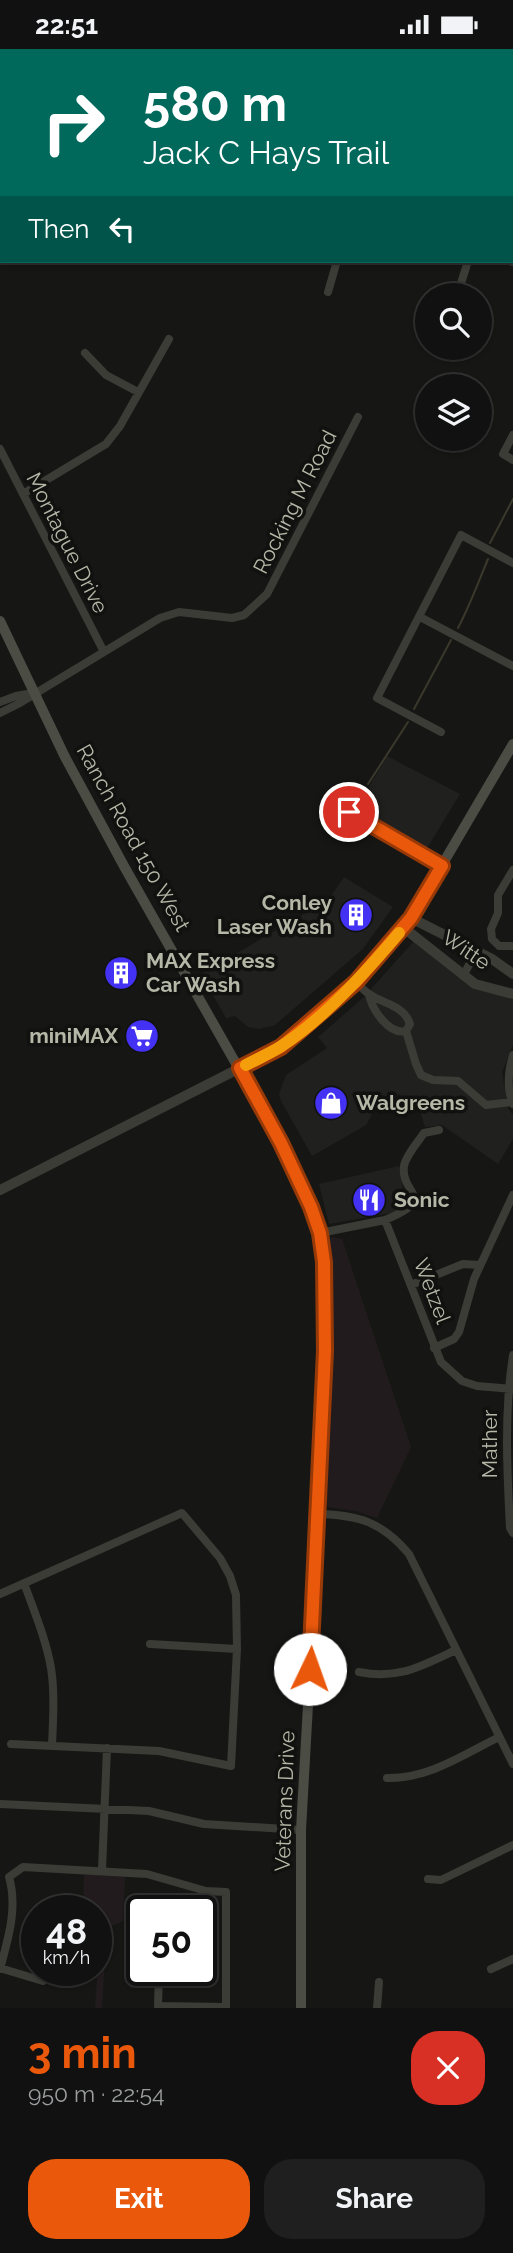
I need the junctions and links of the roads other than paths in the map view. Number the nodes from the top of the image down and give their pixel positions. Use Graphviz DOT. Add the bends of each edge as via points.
graph roads {
  1 [pos="336,263"];
  2 [pos="467,263"];
  3 [pos="461,283"];
  4 [pos="328,292"];
  5 [pos="169,339"];
  6 [pos="85,353"];
  7 [pos="138,393"];
  8 [pos="358,417"];
  9 [pos="513,435"];
  10 [pos="0,449"];
  11 [pos="513,460"];
  12 [pos="23,494"];
  13 [pos="513,563"];
  14 [pos="420,617"];
  15 [pos="0,621"];
  16 [pos="104,652"];
  17 [pos="513,666"];
  18 [pos="36,693"];
  19 [pos="0,702"];
  20 [pos="0,713"];
  21 [pos="441,731"];
  22 [pos="513,744"];
  23 [pos="349,812"];
  24 [pos="442,866"];
  25 [pos="513,870"];
  26 [pos="411,918"];
  27 [pos="404,928"];
  28 [pos="499,946"];
  29 [pos="513,946"];
  30 [pos="476,952"];
  31 [pos="492,959"];
  32 [pos="513,974"];
  33 [pos="463,976"];
  34 [pos="356,982"];
  35 [pos="369,994"];
  36 [pos="513,994"];
  37 [pos="406,1031"];
  38 [pos="513,1055"];
  39 [pos="240,1068"];
  40 [pos="512,1103"];
  41 [pos="439,1130"];
  42 [pos="0,1190"];
  43 [pos="513,1195"];
  44 [pos="385,1220"];
  45 [pos="320,1233"];
  46 [pos="480,1265"];
  47 [pos="411,1285"];
  48 [pos="434,1348"];
  49 [pos="513,1355"];
  50 [pos="510,1388"];
  51 [pos="318,1514"];
  52 [pos="513,1533"];
  53 [pos="24,1583"];
  54 [pos="0,1594"];
  55 [pos="150,1644"];
  56 [pos="237,1649"];
  57 [pos="456,1650"];
  58 [pos="359,1672"];
  59 [pos="499,1737"];
  60 [pos="11,1744"];
  61 [pos="52,1746"];
  62 [pos="107,1748"];
  63 [pos="513,1764"];
  64 [pos="387,1778"];
  65 [pos="0,1804"];
  66 [pos="105,1809"];
  67 [pos="301,1830"];
  68 [pos="513,1845"];
  69 [pos="102,1870"];
  70 [pos="428,1879"];
  71 [pos="513,1958"];
  72 [pos="0,1968"];
  73 [pos="491,1969"];
  74 [pos="21,1974"];
  75 [pos="379,1982"];
  76 [pos="159,1986"];
  77 [pos="226,2007"];
  78 [pos="301,2008"];
  79 [pos="377,2008"];
  1 -- 4 [label="street"];
  2 -- 3 [label="street"];
  5 -- 7 [label="street"];
  6 -- 7 [label="street" via="106,375"];
  7 -- 12 [label="street" via="106,444"];
  8 -- 16 [label="street, Rocking M Road" via="267,594 244,615 232,618 179,612 160,618"];
  9 -- 11 [label="street" via="503,454"];
  10 -- 12 [label="street, Montague Drive"];
  12 -- 16 [label="street, Montague Drive"];
  13 -- 14 [label="street" via="461,535"];
  14 -- 17 [label="street"];
  14 -- 21 [label="street" via="377,698"];
  15 -- 18 [label="main road, Ranch Road 150 West"];
  16 -- 18 [label="street, Rocking M Road"];
  18 -- 19 [label="street"];
  18 -- 20 [label="street, Rocking M Road"];
  18 -- 39 [label="main road, Ranch Road 150 West" via="125,868"];
  22 -- 24 [label="main road"];
  23 -- 24 [label="street"];
  24 -- 26 [label="main road"];
  25 -- 28 [label="street" via="498,895 498,913 491,929"];
  26 -- 27 [label="main road"];
  26 -- 30 [label="street, Witte"];
  27 -- 33 [label="street, Witte"];
  27 -- 34 [label="main road"];
  28 -- 29 [label="street"];
  28 -- 31 [label="street"];
  30 -- 31 [label="street, Witte"];
  30 -- 33 [label="street"];
  31 -- 32 [label="street, Witte"];
  33 -- 36 [label="street, Witte"];
  34 -- 35 [label="street"];
  34 -- 39 [label="main road" via="281,1047"];
  35 -- 37 [label="street" via="372,1007 392,1029"];
  35 -- 37 [label="street" via="408,1016"];
  37 -- 40 [label="street" via="421,1075 458,1081 486,1105"];
  38 -- 40 [label="street" via="508,1076"];
  39 -- 42 [label="street"];
  39 -- 45 [label="main road, Veterans Drive" via="281,1143"];
  41 -- 44 [label="street" via="424,1133 406,1161 405,1175 414,1201 406,1211"];
  43 -- 46 [label="street"];
  44 -- 45 [label="street"];
  44 -- 47 [label="street, Wetzel"];
  45 -- 51 [label="main road, Veterans Drive" via="325,1351"];
  46 -- 47 [label="street" via="463,1264"];
  46 -- 48 [label="street" via="460,1332"];
  47 -- 48 [label="street, Wetzel"];
  48 -- 50 [label="street, Wetzel" via="462,1381"];
  49 -- 50 [label="street, Mather"];
  50 -- 52 [label="street, Mather" via="506,1464"];
  51 -- 57 [label="street" via="357,1518 398,1541 418,1569"];
  51 -- 67 [label="main road, Veterans Drive"];
  53 -- 54 [label="street"];
  53 -- 56 [label="street" via="182,1513 230,1576 236,1595"];
  53 -- 61 [label="street" via="51,1667"];
  55 -- 56 [label="street"];
  56 -- 62 [label="street" via="231,1766 159,1751"];
  57 -- 58 [label="street" via="399,1674"];
  57 -- 59 [label="street"];
  59 -- 63 [label="street"];
  59 -- 64 [label="street" via="433,1770"];
  60 -- 61 [label="street"];
  61 -- 62 [label="street"];
  62 -- 66 [label="street"];
  65 -- 66 [label="street"];
  66 -- 67 [label="street" via="149,1811 204,1824"];
  66 -- 69 [label="street"];
  67 -- 78 [label="main road, Veterans Drive"];
  68 -- 70 [label="street" via="441,1879"];
  69 -- 72 [label="street" via="23,1867 9,1877 12,1920"];
  69 -- 77 [label="street" via="147,1874 226,1892"];
  71 -- 73 [label="street"];
  72 -- 74 [label="street"];
  75 -- 79 [label="street"];
  76 -- 77 [label="street" via="158,2006"];
}
